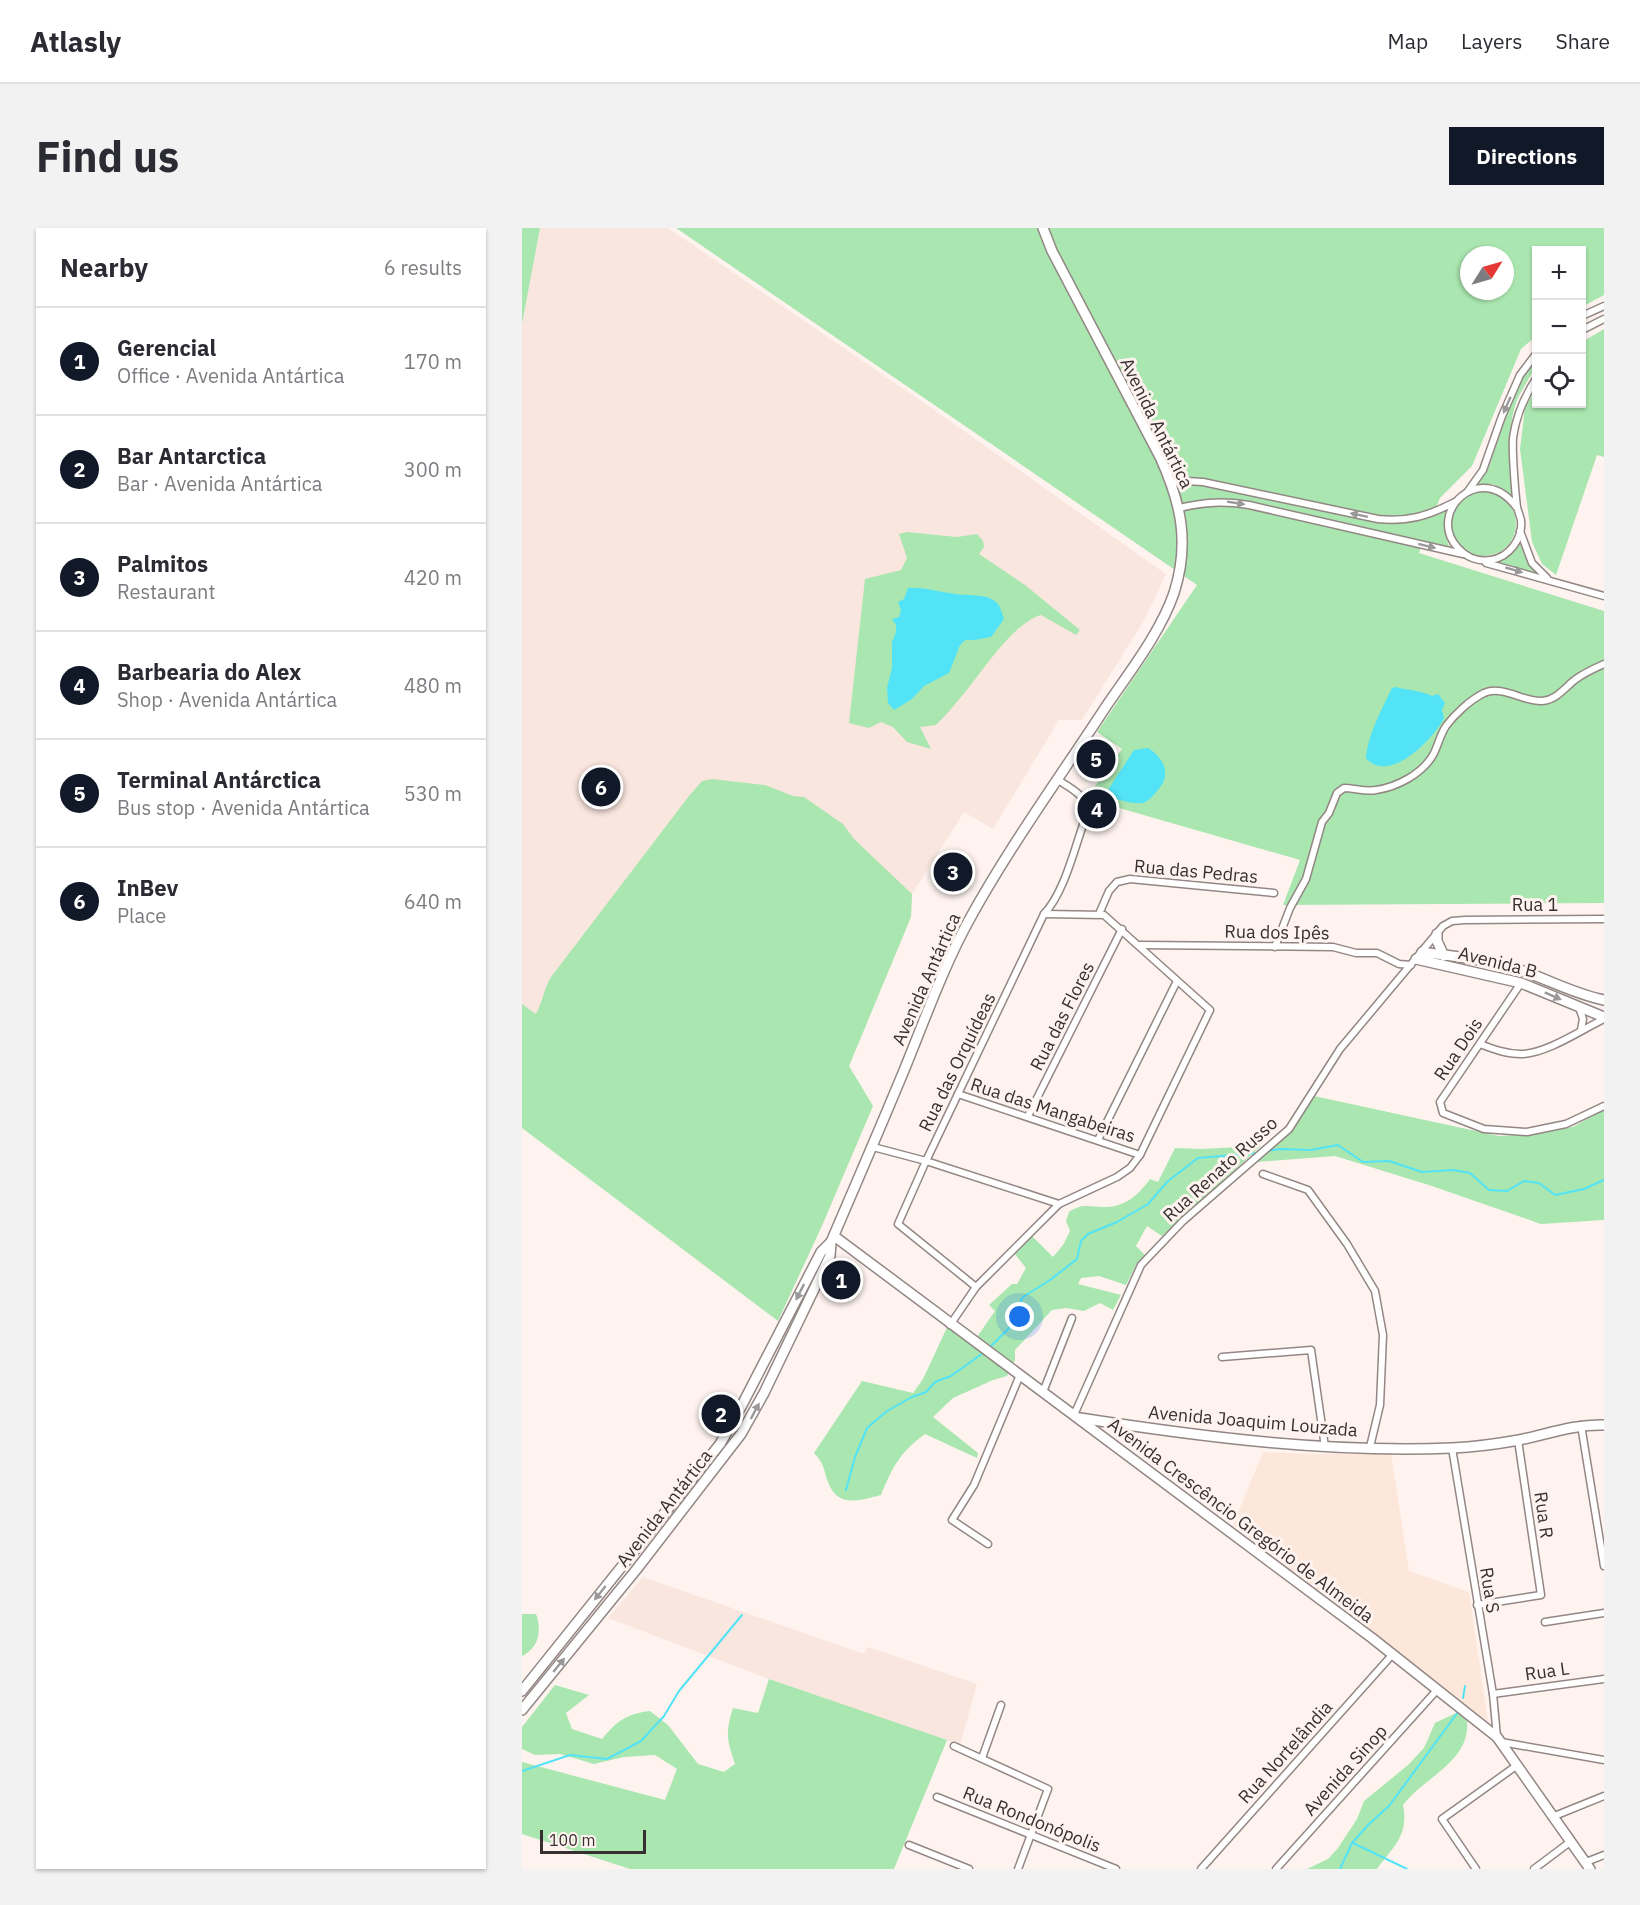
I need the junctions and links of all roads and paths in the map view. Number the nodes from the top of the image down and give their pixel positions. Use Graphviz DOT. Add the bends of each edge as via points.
graph roads {
  1 [pos="1043,228"];
  2 [pos="1604,306"];
  3 [pos="1586,314"];
  4 [pos="1604,319"];
  5 [pos="1586,328"];
  6 [pos="1532,359"];
  7 [pos="1532,385"];
  8 [pos="1171,483"];
  9 [pos="1468,492"];
  10 [pos="1455,502"];
  11 [pos="1179,508"];
  12 [pos="1517,508"];
  13 [pos="1520,531"];
  14 [pos="1465,555"];
  15 [pos="1478,560"];
  16 [pos="1550,581"];
  17 [pos="1604,596"];
  18 [pos="1604,663"];
  19 [pos="1058,780"];
  20 [pos="1274,893"];
  21 [pos="1044,914"];
  22 [pos="1099,914"];
  23 [pos="1604,919"];
  24 [pos="1122,929"];
  25 [pos="1437,934"];
  26 [pos="1139,945"];
  27 [pos="1275,946"];
  28 [pos="1444,956"];
  29 [pos="1416,959"];
  30 [pos="1177,981"];
  31 [pos="1521,982"];
  32 [pos="1604,1000"];
  33 [pos="1579,1007"];
  34 [pos="1604,1018"];
  35 [pos="1581,1030"];
  36 [pos="1480,1044"];
  37 [pos="958,1094"];
  38 [pos="1604,1106"];
  39 [pos="1028,1116"];
  40 [pos="1098,1140"];
  41 [pos="873,1147"];
  42 [pos="1140,1155"];
  43 [pos="926,1161"];
  44 [pos="1263,1174"];
  45 [pos="1059,1204"];
  46 [pos="832,1239"];
  47 [pos="976,1287"];
  48 [pos="1072,1318"];
  49 [pos="950,1325"];
  50 [pos="1222,1357"];
  51 [pos="1020,1376"];
  52 [pos="1043,1392"];
  53 [pos="742,1406"];
  54 [pos="1076,1416"];
  55 [pos="1581,1425"];
  56 [pos="1604,1425"];
  57 [pos="1518,1440"];
  58 [pos="1325,1447"];
  59 [pos="1370,1448"];
  60 [pos="1452,1448"];
  61 [pos="731,1449"];
  62 [pos="988,1544"];
  63 [pos="1604,1566"];
  64 [pos="1477,1605"];
  65 [pos="1604,1613"];
  66 [pos="1545,1622"];
  67 [pos="1392,1655"];
  68 [pos="1604,1679"];
  69 [pos="1437,1690"];
  70 [pos="522,1691"];
  71 [pos="1493,1694"];
  72 [pos="1001,1705"];
  73 [pos="522,1710"];
  74 [pos="1498,1740"];
  75 [pos="954,1746"];
  76 [pos="982,1758"];
  77 [pos="1604,1760"];
  78 [pos="1516,1766"];
  79 [pos="1604,1796"];
  80 [pos="937,1797"];
  81 [pos="1552,1817"];
  82 [pos="1031,1836"];
  83 [pos="1570,1842"];
  84 [pos="909,1845"];
  85 [pos="1604,1855"];
  86 [pos="1588,1866"];
  87 [pos="969,1869"];
  88 [pos="1018,1869"];
  89 [pos="1116,1869"];
  90 [pos="1201,1869"];
  91 [pos="1276,1869"];
  92 [pos="1476,1869"];
  93 [pos="1534,1869"];
  1 -- 8 [label="main road, Avenida Antártica"];
  2 -- 3 [label="street"];
  4 -- 5 [label="street"];
  6 -- 9 [label="street, one-way" via="1520,375 1483,470"];
  7 -- 12 [label="street" via="1523,400 1513,439"];
  10 -- 8 [label="street, one-way" via="1435,513 1398,521 1203,482"];
  8 -- 11 [label="main road, Avenida Antártica"];
  9 -- 10 [label="street"];
  9 -- 12 [label="street" via="1490,488 1510,498"];
  10 -- 14 [label="street" via="1448,525 1450,536"];
  11 -- 14 [label="street, one-way" via="1224,501 1249,505"];
  11 -- 19 [label="main road, Avenida Antártica" via="1182,557 1163,619"];
  12 -- 13 [label="street"];
  13 -- 15 [label="street" via="1509,551 1489,561"];
  13 -- 16 [label="street" via="1532,564"];
  14 -- 15 [label="street"];
  15 -- 16 [label="street, one-way"];
  16 -- 17 [label="street"];
  18 -- 27 [label="street" via="1576,678 1549,700 1540,702 1503,692 1486,692 1453,718 1420,771 1374,790 1344,788 1337,793 1322,822 1306,879"];
  19 -- 21 [label="street, Rua das Orquídeas" via="1086,801 1088,811 1059,891"];
  19 -- 41 [label="main road, Avenida Antártica" via="964,931"];
  20 -- 22 [label="street, Rua das Pedras" via="1130,879 1117,882 1109,891"];
  21 -- 22 [label="street"];
  21 -- 37 [label="street, Rua das Orquídeas"];
  22 -- 24 [label="street"];
  23 -- 25 [label="street, Rua 1" via="1465,920 1447,923"];
  24 -- 26 [label="street"];
  24 -- 39 [label="street, Rua das Flores"];
  25 -- 28 [label="main road"];
  25 -- 29 [label="street, Rua Renato Russo"];
  26 -- 27 [label="street, Rua dos Ipês"];
  26 -- 30 [label="street"];
  27 -- 29 [label="street, Rua dos Ipês" via="1371,952 1399,964"];
  28 -- 29 [label="main road, Avenida B"];
  28 -- 32 [label="main road, Avenida B" via="1504,965"];
  29 -- 31 [label="main road, Avenida B"];
  29 -- 54 [label="street, Rua Renato Russo" via="1340,1049 1289,1129 1183,1221 1141,1265"];
  30 -- 40 [label="street"];
  30 -- 42 [label="street" via="1210,1010"];
  31 -- 33 [label="main road, Avenida B, one-way"];
  31 -- 36 [label="street, Rua Dois"];
  33 -- 34 [label="main road, Avenida B"];
  33 -- 35 [label="street"];
  34 -- 35 [label="street"];
  35 -- 36 [label="street" via="1543,1050 1522,1055"];
  36 -- 38 [label="street, Rua Dois" via="1440,1102 1443,1113 1484,1129 1527,1132 1566,1124"];
  37 -- 39 [label="street, Rua das Mangabeiras"];
  37 -- 43 [label="street, Rua das Orquídeas"];
  39 -- 40 [label="street, Rua das Mangabeiras"];
  40 -- 42 [label="street, Rua das Mangabeiras"];
  41 -- 43 [label="street"];
  41 -- 46 [label="main road, Avenida Antártica"];
  42 -- 45 [label="street" via="1117,1177"];
  43 -- 45 [label="street"];
  43 -- 47 [label="street, Rua das Orquídeas" via="898,1224"];
  44 -- 59 [label="street" via="1308,1190 1375,1291 1383,1335 1380,1405"];
  45 -- 47 [label="street"];
  46 -- 49 [label="main road, Avenida Crescêncio Gregório de Almeida"];
  46 -- 53 [label="main road, Avenida Antártica, one-way" via="821,1252"];
  61 -- 46 [label="main road, Avenida Antártica, one-way" via="764,1393 830,1256"];
  47 -- 49 [label="street"];
  48 -- 52 [label="street"];
  49 -- 51 [label="main road, Avenida Crescêncio Gregório de Almeida"];
  50 -- 58 [label="street" via="1311,1350"];
  51 -- 52 [label="main road, Avenida Crescêncio Gregório de Almeida"];
  51 -- 62 [label="street" via="974,1485 952,1520"];
  52 -- 54 [label="main road, Avenida Crescêncio Gregório de Almeida"];
  53 -- 61 [label="main road"];
  53 -- 70 [label="main road, Avenida Antártica, one-way" via="720,1444"];
  54 -- 58 [label="main road, Avenida Joaquim Louzada" via="1185,1434"];
  54 -- 67 [label="main road, Avenida Crescêncio Gregório de Almeida"];
  55 -- 56 [label="main road, Avenida Joaquim Louzada"];
  55 -- 57 [label="main road, Avenida Joaquim Louzada"];
  55 -- 63 [label="street"];
  57 -- 60 [label="main road, Avenida Joaquim Louzada"];
  57 -- 64 [label="street, Rua R" via="1541,1595"];
  58 -- 59 [label="main road, Avenida Joaquim Louzada"];
  59 -- 60 [label="main road, Avenida Joaquim Louzada"];
  60 -- 64 [label="street, Rua S"];
  73 -- 61 [label="main road, Avenida Antártica, one-way"];
  64 -- 71 [label="street, Rua S"];
  65 -- 66 [label="street"];
  67 -- 69 [label="main road, Avenida Crescêncio Gregório de Almeida"];
  67 -- 90 [label="street, Rua Nortelândia"];
  68 -- 71 [label="street, Rua L"];
  69 -- 74 [label="main road, Avenida Crescêncio Gregório de Almeida"];
  69 -- 91 [label="street, Avenida Sinop"];
  71 -- 74 [label="street, Rua S"];
  72 -- 76 [label="street"];
  74 -- 77 [label="street"];
  74 -- 78 [label="main road, Avenida Crescêncio Gregório de Almeida"];
  75 -- 76 [label="street"];
  76 -- 82 [label="street" via="1048,1789"];
  78 -- 81 [label="main road, Avenida Crescêncio Gregório de Almeida"];
  78 -- 92 [label="street" via="1442,1819"];
  79 -- 81 [label="street"];
  80 -- 82 [label="street, Rua Rondonópolis"];
  81 -- 83 [label="main road, Avenida Crescêncio Gregório de Almeida"];
  82 -- 88 [label="street"];
  82 -- 89 [label="street, Rua Rondonópolis"];
  83 -- 86 [label="main road, Avenida Crescêncio Gregório de Almeida"];
  83 -- 93 [label="street"];
  84 -- 87 [label="street"];
  85 -- 86 [label="street"];
}
